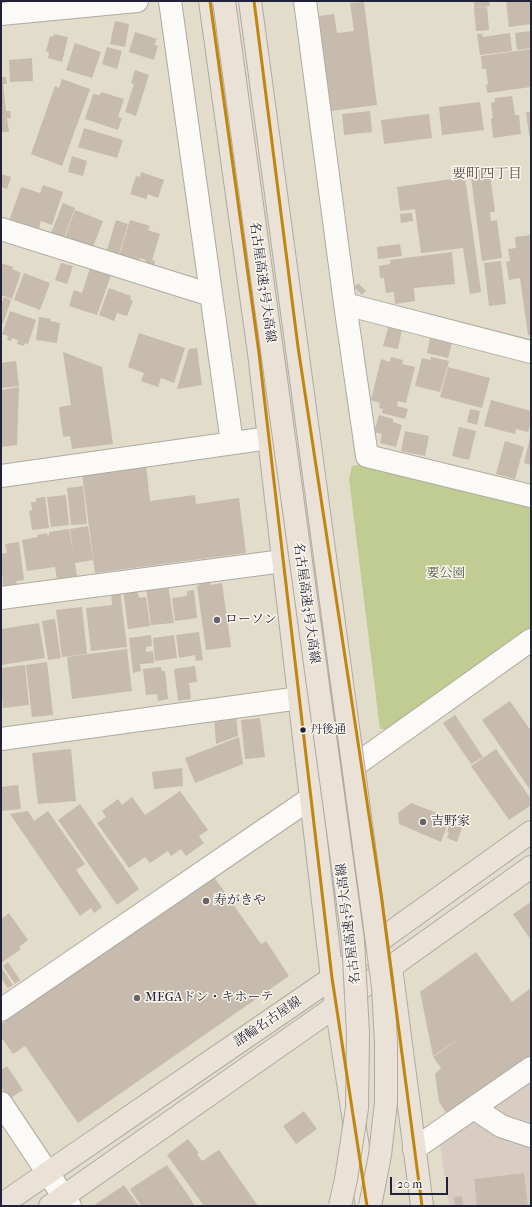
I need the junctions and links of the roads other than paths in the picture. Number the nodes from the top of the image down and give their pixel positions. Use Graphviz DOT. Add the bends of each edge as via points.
graph roads {
  1 [pos="137,1"];
  2 [pos="170,1"];
  3 [pos="210,1"];
  4 [pos="224,1"];
  5 [pos="250,1"];
  6 [pos="254,1"];
  7 [pos="305,1"];
  8 [pos="108,2"];
  9 [pos="1,14"];
  10 [pos="1,229"];
  11 [pos="211,295"];
  12 [pos="345,304"];
  13 [pos="531,352"];
  14 [pos="269,438"];
  15 [pos="232,443"];
  16 [pos="1,476"];
  17 [pos="531,496"];
  18 [pos="283,561"];
  19 [pos="1,598"];
  20 [pos="531,640"];
  21 [pos="300,698"];
  22 [pos="1,739"];
  23 [pos="361,761"];
  24 [pos="311,798"];
  25 [pos="531,832"];
  26 [pos="531,867"];
  27 [pos="386,935"];
  28 [pos="391,967"];
  29 [pos="332,978"];
  30 [pos="336,1006"];
  31 [pos="1,1010"];
  32 [pos="531,1068"];
  33 [pos="1,1103"];
  34 [pos="474,1108"];
  35 [pos="531,1136"];
  36 [pos="414,1149"];
  37 [pos="47,1173"];
  38 [pos="364,1185"];
  39 [pos="61,1203"];
  40 [pos="1,1205"];
  41 [pos="334,1206"];
  42 [pos="340,1206"];
  43 [pos="368,1206"];
  44 [pos="422,1206"];
  1 -- 8 [label="street"];
  2 -- 11 [label="street"];
  3 -- 14 [label="main road"];
  4 -- 42 [label="main road, 名古屋高速3号大高線, bridge" via="353,940 358,1033 357,1108"];
  5 -- 43 [label="main road, 名古屋高速3号大高線, bridge" via="383,987 386,1102 380,1155"];
  6 -- 23 [label="main road" via="298,347"];
  7 -- 12 [label="street"];
  8 -- 9 [label="street"];
  10 -- 11 [label="street"];
  11 -- 15 [label="street"];
  12 -- 13 [label="street"];
  12 -- 17 [label="street" via="367,456"];
  14 -- 15 [label="street"];
  14 -- 18 [label="main road"];
  15 -- 16 [label="street"];
  18 -- 19 [label="street"];
  18 -- 21 [label="main road"];
  20 -- 23 [label="street"];
  21 -- 22 [label="street"];
  21 -- 24 [label="main road"];
  23 -- 27 [label="main road"];
  24 -- 29 [label="main road"];
  24 -- 31 [label="street"];
  25 -- 27 [label="main road, 諸輪名古屋線"];
  26 -- 28 [label="main road, 諸輪名古屋線"];
  27 -- 28 [label="main road"];
  27 -- 29 [label="main road, 諸輪名古屋線"];
  28 -- 30 [label="main road, 諸輪名古屋線"];
  28 -- 36 [label="main road"];
  29 -- 30 [label="main road"];
  29 -- 37 [label="main road, 諸輪名古屋線"];
  30 -- 38 [label="main road"];
  30 -- 39 [label="main road, 諸輪名古屋線"];
  32 -- 34 [label="street"];
  33 -- 37 [label="street"];
  34 -- 35 [label="street" via="501,1126"];
  34 -- 36 [label="street"];
  36 -- 44 [label="main road"];
  37 -- 39 [label="street"];
  37 -- 40 [label="main road, 諸輪名古屋線"];
  38 -- 41 [label="street"];
  38 -- 43 [label="main road"];
}
